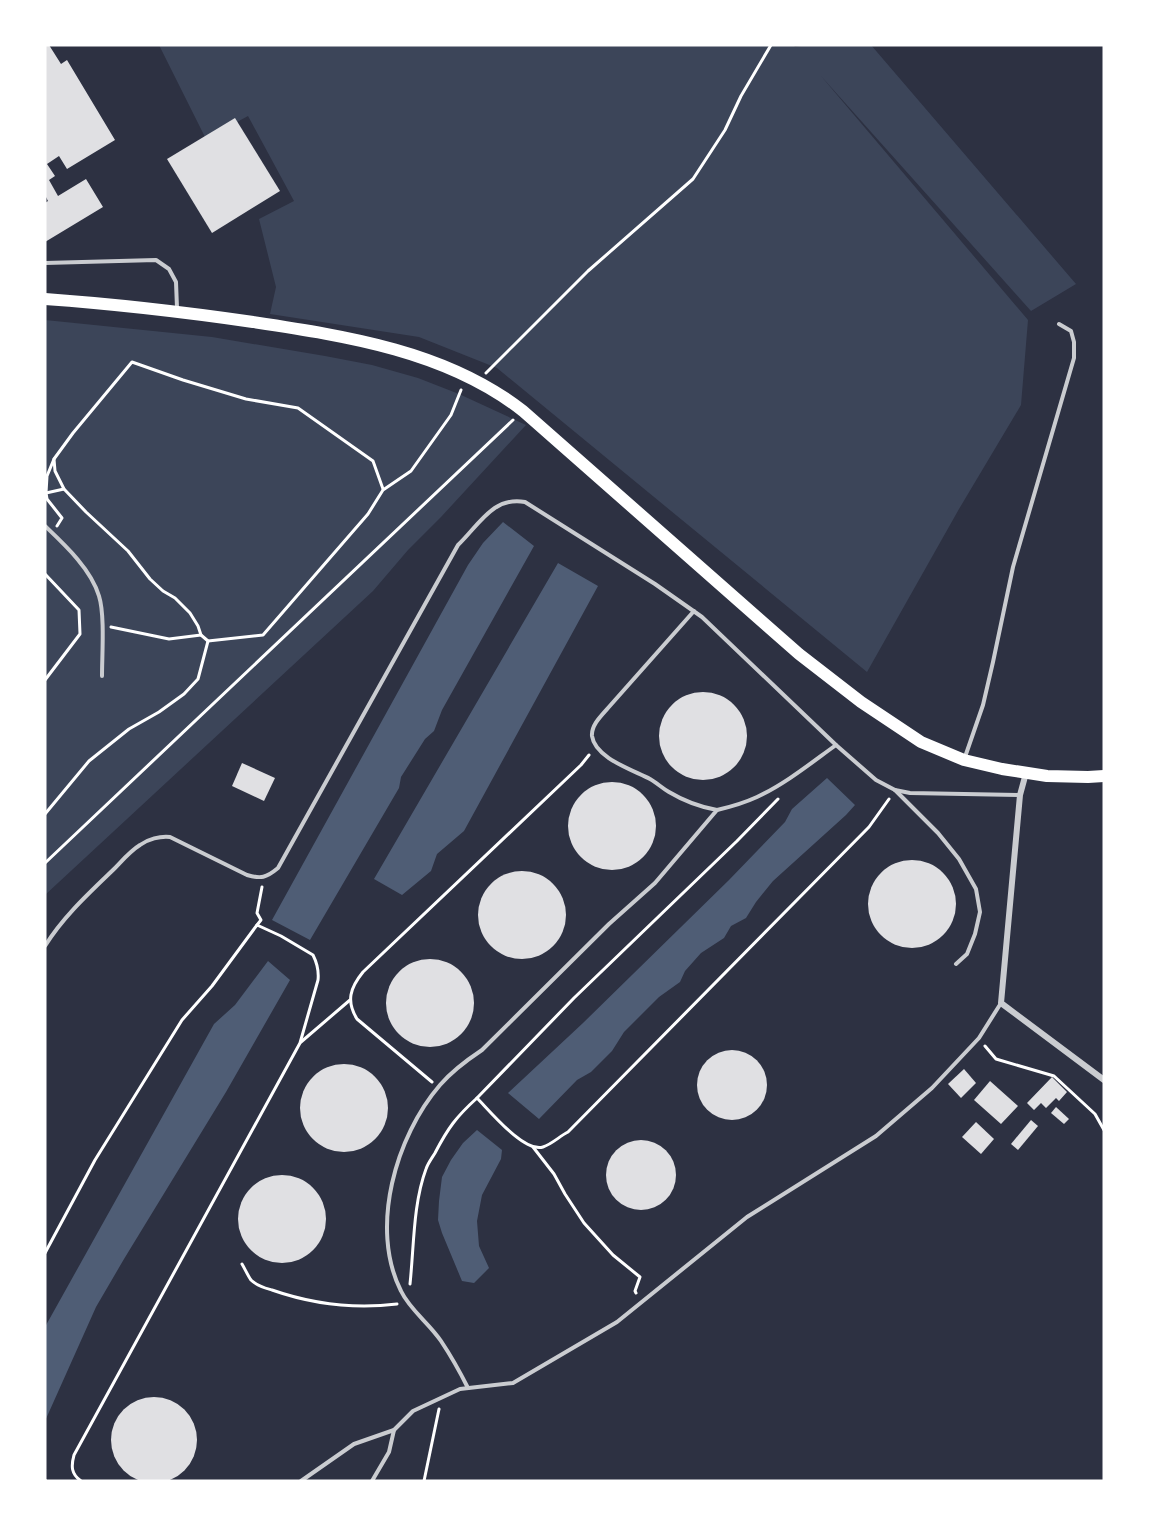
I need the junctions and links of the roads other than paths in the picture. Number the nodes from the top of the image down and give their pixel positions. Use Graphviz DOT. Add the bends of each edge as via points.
graph roads {
  1 [pos="45,262"];
  2 [pos="45,299"];
  3 [pos="178,311"];
  4 [pos="1059,324"];
  5 [pos="45,526"];
  6 [pos="694,611"];
  7 [pos="102,676"];
  8 [pos="836,745"];
  9 [pos="964,760"];
  10 [pos="1026,773"];
  11 [pos="1104,776"];
  12 [pos="895,790"];
  13 [pos="1020,795"];
  14 [pos="717,810"];
  15 [pos="45,946"];
  16 [pos="956,964"];
  17 [pos="1001,1003"];
  18 [pos="1104,1080"];
  19 [pos="468,1388"];
  20 [pos="394,1430"];
  21 [pos="301,1481"];
  22 [pos="372,1481"];
  1 -- 3 [label="lane" via="156,260 169,269 176,282"];
  2 -- 3 [label="main road"];
  3 -- 9 [label="main road" via="388,348 473,379 506,397 799,654 921,742"];
  4 -- 9 [label="lane" via="1071,331 1074,358 1013,567 983,705"];
  5 -- 7 [label="lane" via="88,571 100,597"];
  6 -- 8 [label="lane"];
  6 -- 14 [label="lane" via="608,708 595,725 592,737 614,762 686,801"];
  6 -- 15 [label="lane" via="525,502 501,504 486,514 458,545 278,868 258,878 170,837 152,839 140,844 88,894"];
  8 -- 12 [label="lane" via="876,780"];
  8 -- 14 [label="lane" via="756,798"];
  9 -- 10 [label="main road"];
  10 -- 11 [label="main road"];
  10 -- 13 [label="street"];
  12 -- 13 [label="lane"];
  12 -- 16 [label="lane" via="938,833 976,889 980,912 975,934 967,954"];
  13 -- 17 [label="street"];
  14 -- 19 [label="lane" via="655,883 482,1050 438,1087 414,1122 389,1192 388,1254 400,1290 440,1340"];
  17 -- 18 [label="street"];
  17 -- 19 [label="lane" via="979,1038 932,1088 876,1136 747,1216 617,1322 513,1383"];
  19 -- 20 [label="lane" via="413,1411"];
  20 -- 21 [label="lane" via="354,1444"];
  20 -- 22 [label="lane" via="389,1452"];
}
